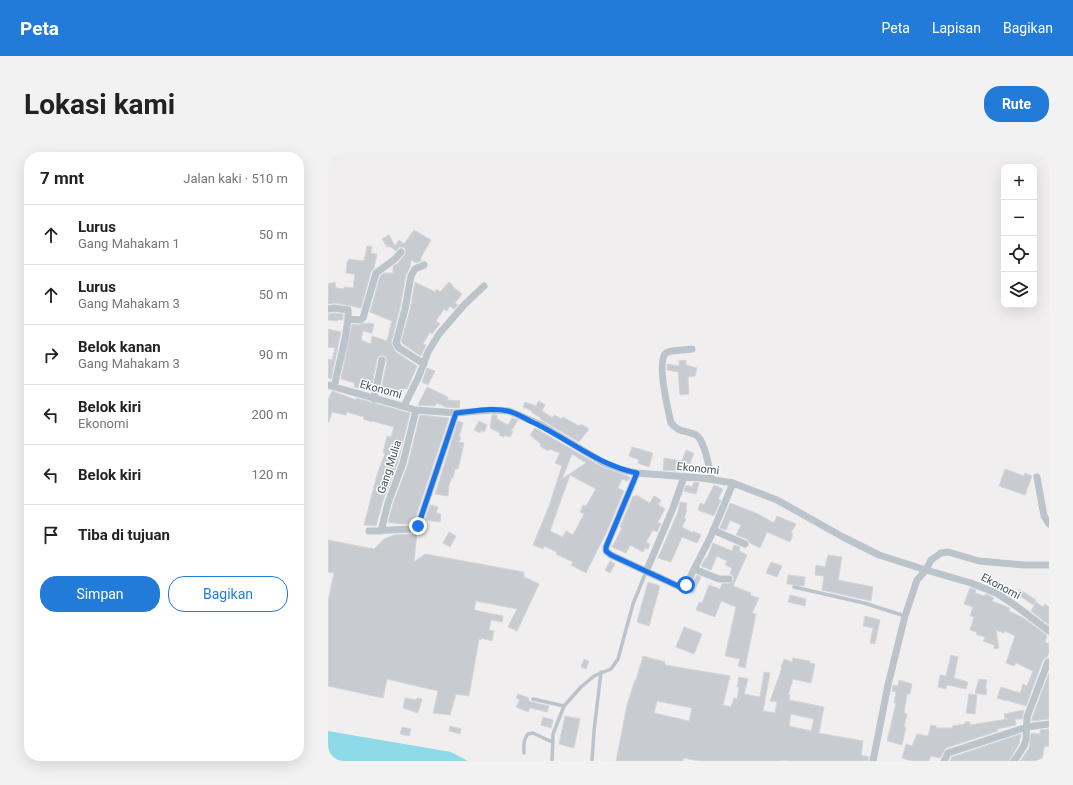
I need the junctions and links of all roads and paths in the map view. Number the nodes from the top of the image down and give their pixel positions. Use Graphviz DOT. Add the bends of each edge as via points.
graph roads {
  1 [pos="401,252"];
  2 [pos="424,265"];
  3 [pos="484,286"];
  4 [pos="328,309"];
  5 [pos="348,319"];
  6 [pos="692,349"];
  7 [pos="382,360"];
  8 [pos="424,364"];
  9 [pos="331,386"];
  10 [pos="374,399"];
  11 [pos="404,406"];
  12 [pos="416,410"];
  13 [pos="456,413"];
  14 [pos="637,473"];
  15 [pos="684,477"];
  16 [pos="1037,477"];
  17 [pos="712,479"];
  18 [pos="733,484"];
  19 [pos="1049,524"];
  20 [pos="713,530"];
  21 [pos="369,531"];
  22 [pos="380,531"];
  23 [pos="745,544"];
  24 [pos="1049,565"];
  25 [pos="694,569"];
  26 [pos="926,570"];
  27 [pos="646,572"];
  28 [pos="729,579"];
  29 [pos="794,587"];
  30 [pos="905,616"];
  31 [pos="1049,630"];
  32 [pos="1048,662"];
  33 [pos="601,672"];
  34 [pos="533,699"];
  35 [pos="564,706"];
  36 [pos="1049,724"];
  37 [pos="1027,727"];
  38 [pos="552,742"];
  39 [pos="524,753"];
  40 [pos="552,761"];
  41 [pos="592,761"];
  42 [pos="873,761"];
  43 [pos="944,761"];
  44 [pos="1014,761"];
  1 -- 5 [label="street" via="376,273 363,318"];
  2 -- 8 [label="street" via="415,269 411,276 396,343 399,348"];
  3 -- 8 [label="street" via="439,334"];
  4 -- 5 [label="street" via="348,310"];
  5 -- 9 [label="street" via="345,339"];
  6 -- 17 [label="street" via="668,352 664,355 661,364 663,380 671,422 680,431 697,435 701,439"];
  7 -- 10 [label="street"];
  8 -- 11 [label="street"];
  9 -- 10 [label="street, Ekonomi"];
  10 -- 11 [label="street, Ekonomi"];
  11 -- 12 [label="street, Ekonomi"];
  12 -- 13 [label="street, Ekonomi"];
  12 -- 22 [label="street, Gang Mulia" via="403,463"];
  13 -- 14 [label="street, Ekonomi" via="509,411 541,425 604,463"];
  13 -- 22 [label="street" via="418,526 413,529"];
  14 -- 15 [label="street, Ekonomi"];
  14 -- 27 [label="street" via="606,550 607,553"];
  15 -- 17 [label="street, Ekonomi"];
  15 -- 27 [label="street"];
  16 -- 19 [label="street" via="1044,516"];
  17 -- 18 [label="street, Ekonomi"];
  18 -- 20 [label="street"];
  18 -- 26 [label="street, Ekonomi" via="777,500 879,555"];
  20 -- 23 [label="street"];
  20 -- 25 [label="street"];
  21 -- 22 [label="street"];
  24 -- 26 [label="street" via="979,561 948,552 931,560"];
  25 -- 27 [label="street" via="682,588"];
  25 -- 28 [label="street" via="719,579"];
  26 -- 30 [label="street" via="917,580"];
  26 -- 31 [label="street, Ekonomi" via="998,594"];
  27 -- 33 [label="lane" via="633,604 618,659 611,669"];
  29 -- 30 [label="lane" via="864,603"];
  30 -- 42 [label="street"];
  32 -- 37 [label="street" via="1028,714"];
  33 -- 35 [label="lane" via="581,687"];
  33 -- 41 [label="lane"];
  34 -- 35 [label="lane"];
  35 -- 38 [label="lane"];
  36 -- 37 [label="street"];
  37 -- 43 [label="street" via="948,753"];
  37 -- 44 [label="street" via="1024,746"];
  38 -- 39 [label="lane" via="528,734 525,737"];
  38 -- 40 [label="lane"];
}
